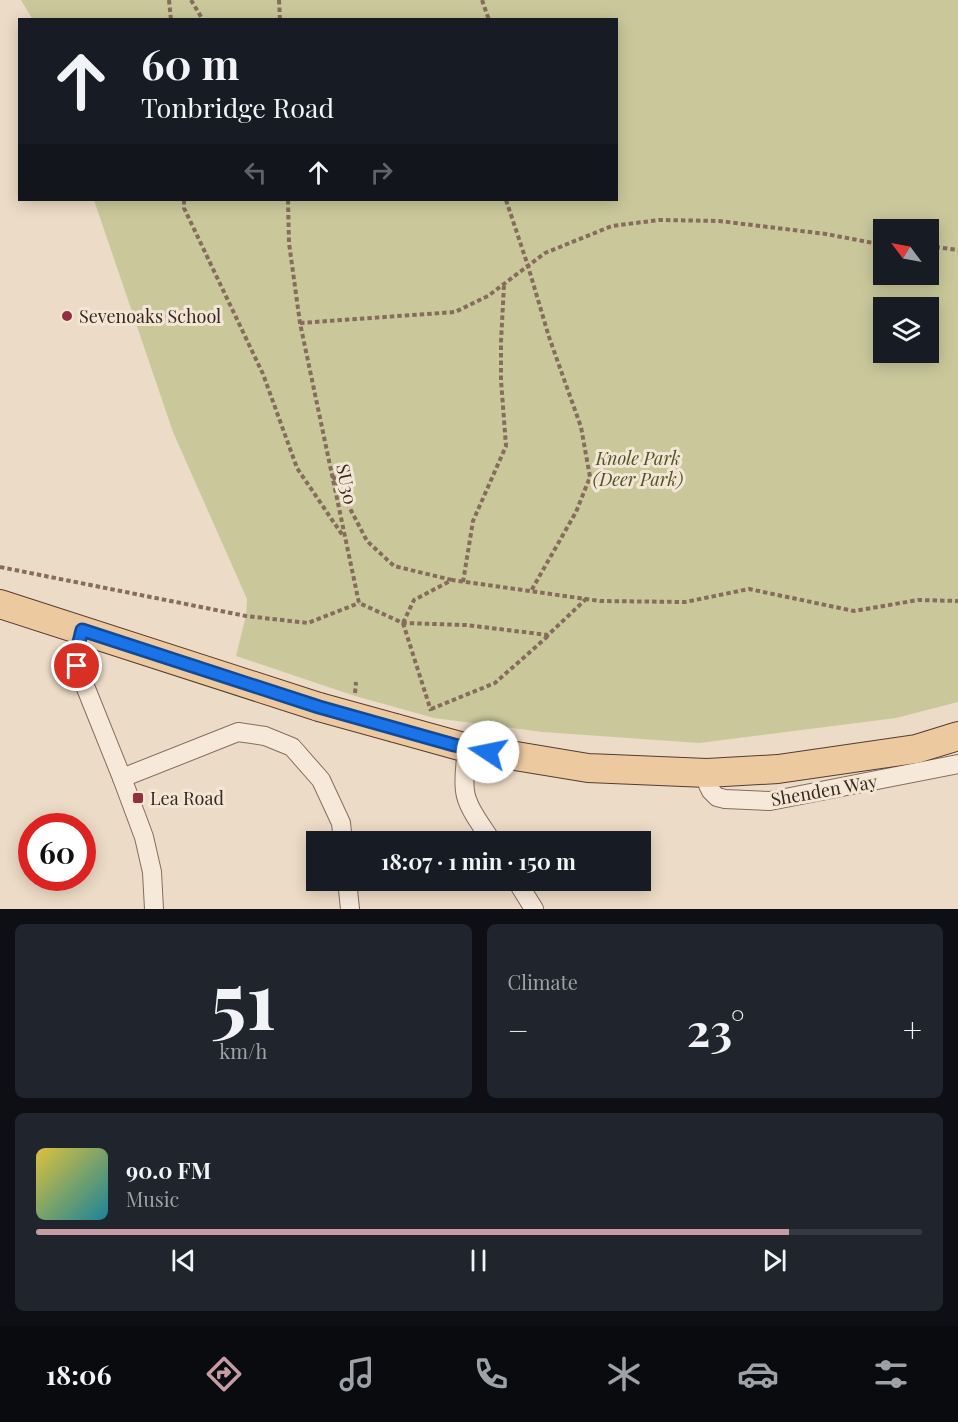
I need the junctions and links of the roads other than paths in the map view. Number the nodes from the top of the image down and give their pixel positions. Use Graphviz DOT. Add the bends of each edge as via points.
graph roads {
  1 [pos="0,604"];
  2 [pos="82,630"];
  3 [pos="958,736"];
  4 [pos="454,745"];
  5 [pos="958,764"];
  6 [pos="707,773"];
  7 [pos="122,778"];
  8 [pos="342,831"];
  9 [pos="485,831"];
  10 [pos="348,891"];
  11 [pos="523,891"];
  12 [pos="154,909"];
  13 [pos="350,909"];
  14 [pos="534,909"];
  1 -- 2 [label="main road"];
  2 -- 4 [label="main road, bridge" via="319,707"];
  2 -- 7 [label="street" via="77,666"];
  3 -- 6 [label="main road" via="916,749 778,769"];
  4 -- 6 [label="main road" via="588,768"];
  4 -- 9 [label="street" via="468,802"];
  5 -- 6 [label="street, Shenden Way" via="770,801 717,797 708,785"];
  7 -- 8 [label="street" via="238,732 265,736 292,747 321,780"];
  7 -- 12 [label="street" via="144,837 152,872"];
  10 -- 13 [label="street"];
  11 -- 14 [label="street"];
}
